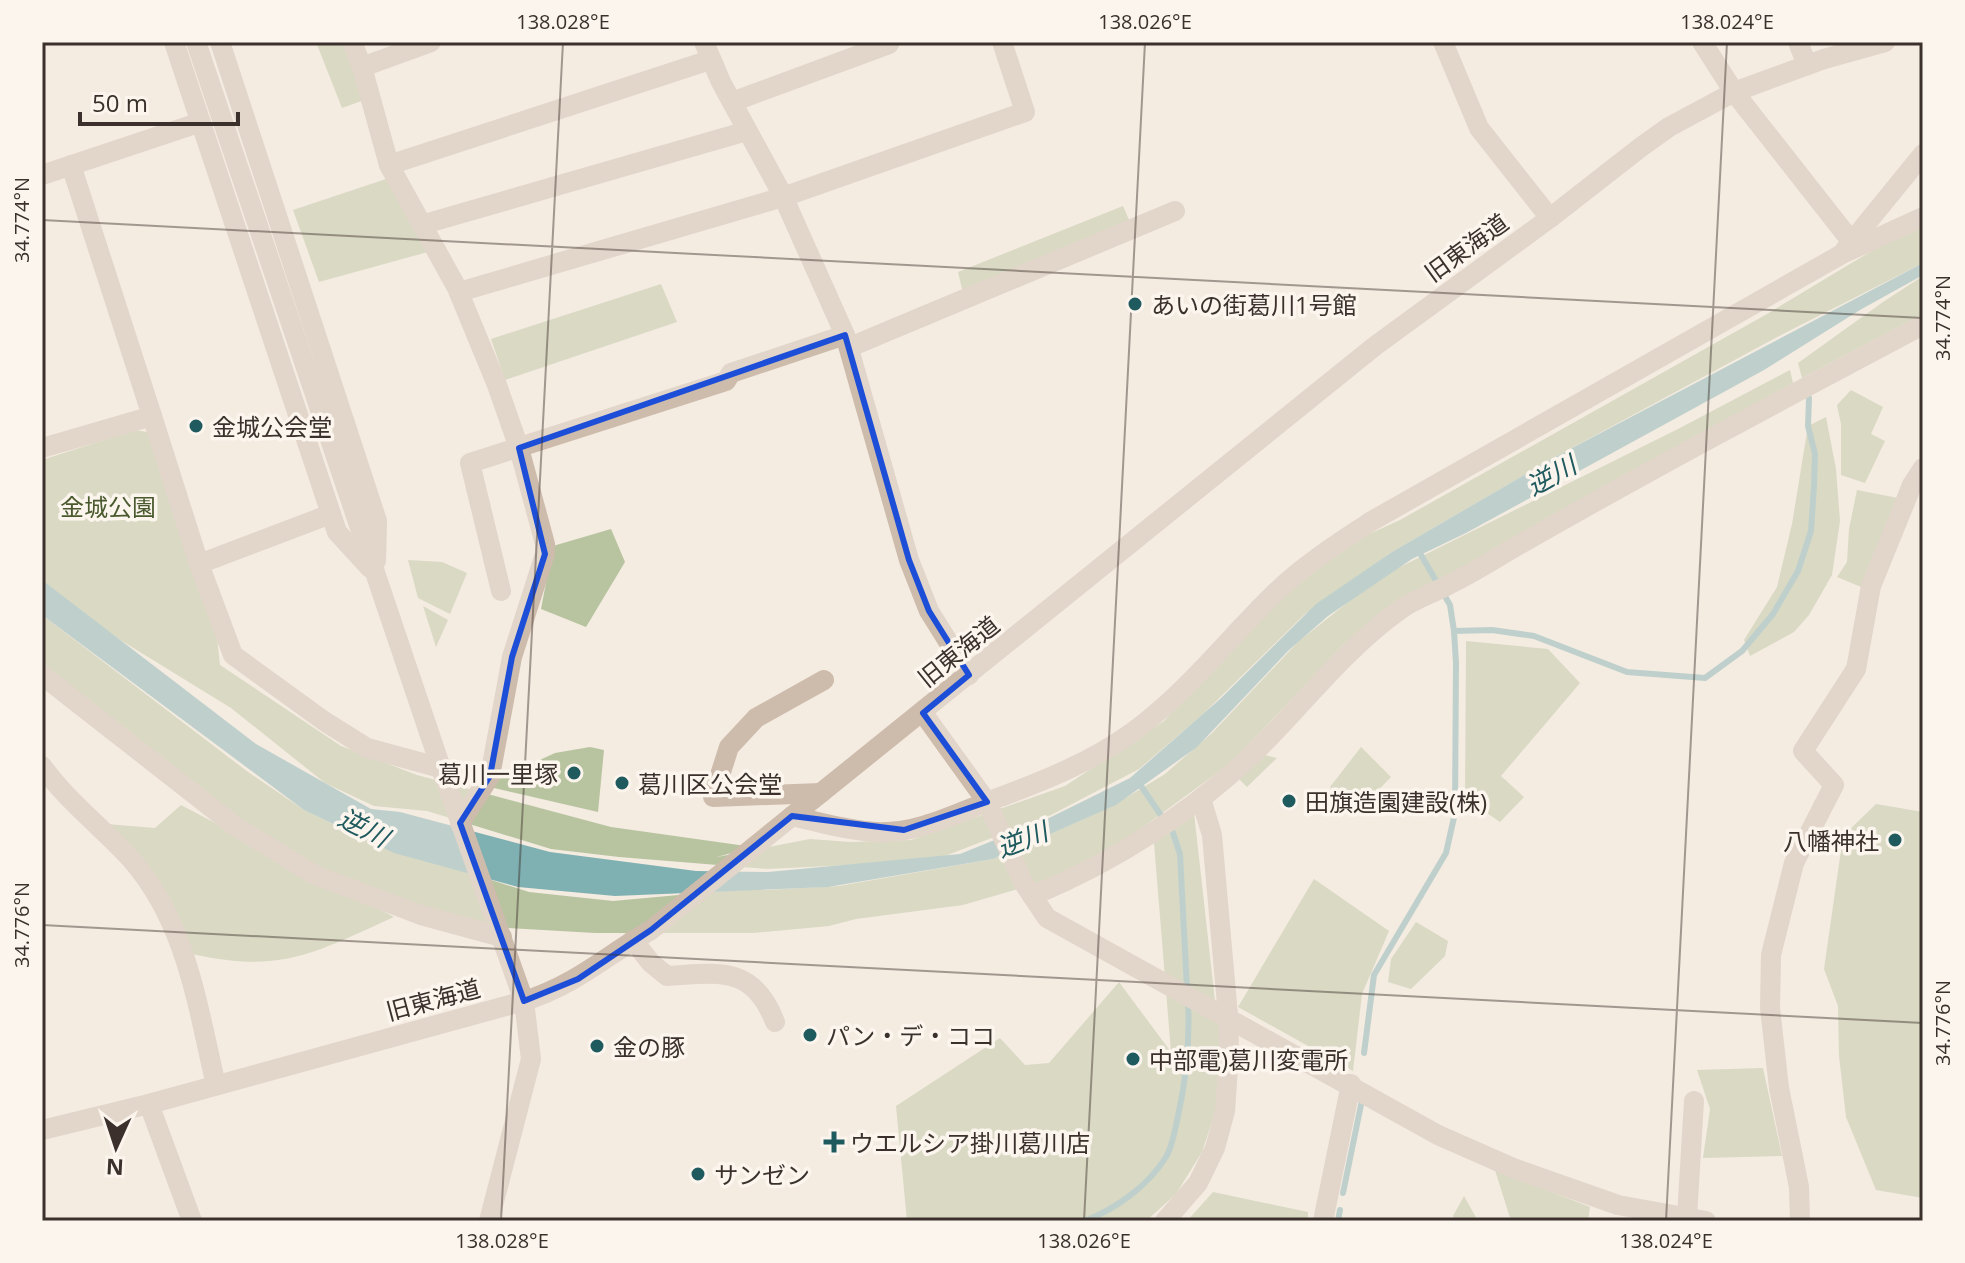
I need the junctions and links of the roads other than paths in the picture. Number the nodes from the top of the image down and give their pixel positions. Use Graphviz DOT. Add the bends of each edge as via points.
graph roads {
  1 [pos="174,42"];
  2 [pos="196,42"];
  3 [pos="220,42"];
  4 [pos="352,42"];
  5 [pos="431,42"];
  6 [pos="1002,42"];
  7 [pos="1443,42"];
  8 [pos="1702,42"];
  9 [pos="1798,42"];
  10 [pos="1885,42"];
  11 [pos="889,44"];
  12 [pos="707,51"];
  13 [pos="1807,65"];
  14 [pos="362,67"];
  15 [pos="1734,92"];
  16 [pos="732,102"];
  17 [pos="201,122"];
  18 [pos="747,131"];
  19 [pos="1923,154"];
  20 [pos="71,165"];
  21 [pos="389,165"];
  22 [pos="42,175"];
  23 [pos="783,197"];
  24 [pos="1175,211"];
  25 [pos="1923,217"];
  26 [pos="1550,218"];
  27 [pos="421,225"];
  28 [pos="1846,248"];
  29 [pos="459,292"];
  30 [pos="1923,325"];
  31 [pos="848,341"];
  32 [pos="152,416"];
  33 [pos="42,448"];
  34 [pos="519,448"];
  35 [pos="1923,468"];
  36 [pos="331,514"];
  37 [pos="199,564"];
  38 [pos="375,573"];
  39 [pos="501,591"];
  40 [pos="42,675"];
  41 [pos="969,675"];
  42 [pos="824,680"];
  43 [pos="923,713"];
  44 [pos="42,766"];
  45 [pos="441,768"];
  46 [pos="821,793"];
  47 [pos="1201,799"];
  48 [pos="990,808"];
  49 [pos="792,816"];
  50 [pos="460,823"];
  51 [pos="1027,889"];
  52 [pos="502,937"];
  53 [pos="633,940"];
  54 [pos="524,1001"];
  55 [pos="1228,1016"];
  56 [pos="775,1022"];
  57 [pos="1351,1084"];
  58 [pos="216,1085"];
  59 [pos="1694,1101"];
  60 [pos="149,1104"];
  61 [pos="42,1130"];
  62 [pos="1615,1213"];
  63 [pos="485,1219"];
  64 [pos="1697,1219"];
  65 [pos="192,1221"];
  66 [pos="1165,1221"];
  67 [pos="1323,1221"];
  68 [pos="1800,1221"];
  1 -- 17 [label="street"];
  2 -- 38 [label="street"];
  3 -- 38 [label="street" via="377,521"];
  4 -- 14 [label="street"];
  5 -- 14 [label="street"];
  6 -- 23 [label="street" via="1025,112"];
  7 -- 26 [label="street" via="1479,128"];
  8 -- 15 [label="street"];
  9 -- 13 [label="street"];
  10 -- 13 [label="street, 旧東海道"];
  11 -- 16 [label="street"];
  12 -- 16 [label="street"];
  12 -- 21 [label="street"];
  13 -- 15 [label="street, 旧東海道"];
  14 -- 21 [label="street"];
  15 -- 26 [label="street, 旧東海道" via="1669,127"];
  15 -- 28 [label="street"];
  16 -- 18 [label="street"];
  17 -- 20 [label="street"];
  17 -- 36 [label="street"];
  18 -- 23 [label="street"];
  18 -- 27 [label="street"];
  19 -- 28 [label="street"];
  20 -- 22 [label="street"];
  20 -- 32 [label="street"];
  21 -- 27 [label="street"];
  23 -- 29 [label="street"];
  23 -- 31 [label="street"];
  24 -- 31 [label="street"];
  25 -- 28 [label="street"];
  26 -- 41 [label="street, 旧東海道" via="1375,346"];
  27 -- 29 [label="street"];
  28 -- 48 [label="street" via="1370,522 1274,593 1213,660 1133,732"];
  29 -- 34 [label="street"];
  30 -- 47 [label="street" via="1424,596 1342,658 1258,749"];
  31 -- 34 [label="street" via="731,373 726,381"];
  31 -- 41 [label="street" via="909,560 929,611"];
  32 -- 33 [label="street"];
  32 -- 37 [label="street"];
  34 -- 39 [label="street" via="470,463"];
  34 -- 50 [label="street" via="545,554 512,657 490,776"];
  35 -- 68 [label="street" via="1871,586 1856,669 1803,751 1834,785 1794,863 1771,955 1770,1008"];
  36 -- 37 [label="street"];
  36 -- 38 [label="street" via="337,532"];
  37 -- 45 [label="street" via="233,655 367,748"];
  38 -- 45 [label="street"];
  40 -- 52 [label="street" via="235,826 315,875 421,915"];
  41 -- 43 [label="street, 旧東海道"];
  42 -- 46 [label="street" via="747,727 729,747 713,797"];
  43 -- 46 [label="street, 旧東海道"];
  43 -- 48 [label="street"];
  44 -- 58 [label="street" via="131,859 167,909 186,957"];
  45 -- 50 [label="street"];
  46 -- 49 [label="street, 旧東海道"];
  47 -- 51 [label="street" via="1079,876"];
  47 -- 55 [label="street" via="1212,835"];
  48 -- 49 [label="street" via="876,832"];
  48 -- 51 [label="street"];
  49 -- 53 [label="street, 旧東海道"];
  50 -- 52 [label="street"];
  51 -- 55 [label="street" via="1047,918"];
  52 -- 54 [label="street"];
  53 -- 54 [label="street, 旧東海道" via="578,979"];
  53 -- 56 [label="street" via="667,976 711,972 753,986"];
  54 -- 58 [label="street, 旧東海道"];
  54 -- 63 [label="street" via="531,1059"];
  55 -- 57 [label="street"];
  55 -- 66 [label="street" via="1225,1111 1215,1148 1198,1183"];
  57 -- 62 [label="street" via="1451,1140"];
  57 -- 67 [label="street"];
  58 -- 60 [label="street, 旧東海道"];
  59 -- 64 [label="street"];
  60 -- 61 [label="street, 旧東海道"];
  60 -- 65 [label="street"];
  62 -- 64 [label="street"];
}
